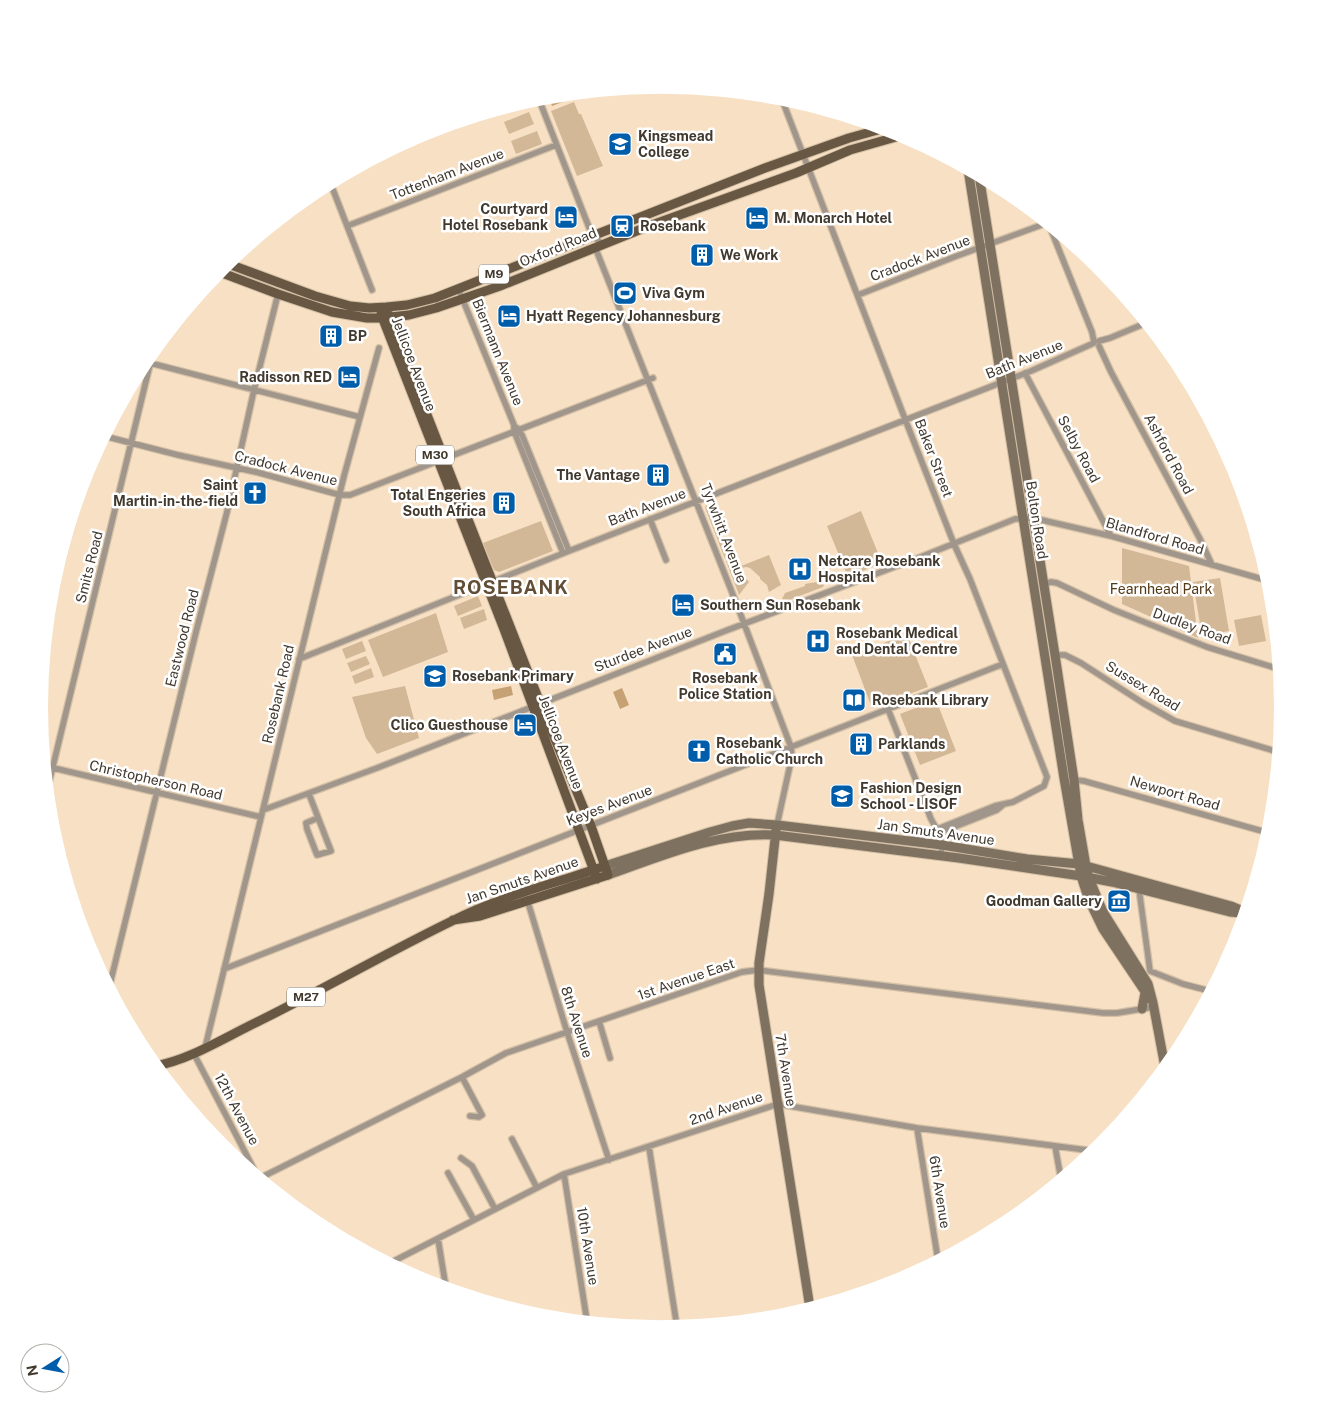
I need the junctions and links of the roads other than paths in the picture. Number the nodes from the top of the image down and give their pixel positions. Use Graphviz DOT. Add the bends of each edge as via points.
graph roads {
  1 [pos="541,105"];
  2 [pos="784,106"];
  3 [pos="872,131"];
  4 [pos="889,138"];
  5 [pos="556,145"];
  6 [pos="803,155"];
  7 [pos="808,167"];
  8 [pos="970,178"];
  9 [pos="980,184"];
  10 [pos="333,189"];
  11 [pos="348,226"];
  12 [pos="1042,226"];
  13 [pos="592,235"];
  14 [pos="1053,236"];
  15 [pos="599,246"];
  16 [pos="986,246"];
  17 [pos="234,266"];
  18 [pos="226,274"];
  19 [pos="282,283"];
  20 [pos="458,288"];
  21 [pos="372,290"];
  22 [pos="278,294"];
  23 [pos="858,295"];
  24 [pos="463,299"];
  25 [pos="384,307"];
  26 [pos="385,318"];
  27 [pos="1141,325"];
  28 [pos="1097,343"];
  29 [pos="379,348"];
  30 [pos="153,364"];
  31 [pos="148,371"];
  32 [pos="1025,373"];
  33 [pos="1011,378"];
  34 [pos="651,379"];
  35 [pos="1001,381"];
  36 [pos="254,390"];
  37 [pos="360,417"];
  38 [pos="906,419"];
  39 [pos="516,428"];
  40 [pos="110,438"];
  41 [pos="131,443"];
  42 [pos="441,460"];
  43 [pos="236,468"];
  44 [pos="340,495"];
  45 [pos="696,501"];
  46 [pos="1023,518"];
  47 [pos="1034,518"];
  48 [pos="650,519"];
  49 [pos="1111,536"];
  50 [pos="954,544"];
  51 [pos="566,552"];
  52 [pos="666,560"];
  53 [pos="1212,565"];
  54 [pos="1260,578"];
  55 [pos="490,582"];
  56 [pos="1044,584"];
  57 [pos="744,624"];
  58 [pos="1055,655"];
  59 [pos="299,659"];
  60 [pos="1003,664"];
  61 [pos="1272,667"];
  62 [pos="537,705"];
  63 [pos="888,709"];
  64 [pos="791,747"];
  65 [pos="1272,750"];
  66 [pos="53,768"];
  67 [pos="52,773"];
  68 [pos="1074,780"];
  69 [pos="157,793"];
  70 [pos="309,794"];
  71 [pos="264,810"];
  72 [pos="261,817"];
  73 [pos="318,818"];
  74 [pos="777,825"];
  75 [pos="591,826"];
  76 [pos="580,830"];
  77 [pos="938,831"];
  78 [pos="1261,831"];
  79 [pos="774,835"];
  80 [pos="906,841"];
  81 [pos="942,845"];
  82 [pos="1075,847"];
  83 [pos="941,856"];
  84 [pos="1056,861"];
  85 [pos="1082,865"];
  86 [pos="607,871"];
  87 [pos="596,874"];
  88 [pos="1085,877"];
  89 [pos="1112,882"];
  90 [pos="1139,889"];
  91 [pos="526,895"];
  92 [pos="1096,895"];
  93 [pos="1239,910"];
  94 [pos="1238,913"];
  95 [pos="1134,961"];
  96 [pos="224,969"];
  97 [pos="758,970"];
  98 [pos="1150,971"];
  99 [pos="111,979"];
  100 [pos="1204,989"];
  101 [pos="1145,993"];
  102 [pos="1154,1005"];
  103 [pos="1142,1008"];
  104 [pos="599,1021"];
  105 [pos="567,1032"];
  106 [pos="205,1048"];
  107 [pos="194,1054"];
  108 [pos="1164,1055"];
  109 [pos="610,1058"];
  110 [pos="163,1064"];
  111 [pos="462,1077"];
  112 [pos="778,1104"];
  113 [pos="470,1116"];
  114 [pos="916,1128"];
  115 [pos="512,1139"];
  116 [pos="1055,1146"];
  117 [pos="649,1147"];
  118 [pos="1084,1150"];
  119 [pos="461,1158"];
  120 [pos="609,1160"];
  121 [pos="251,1162"];
  122 [pos="1060,1171"];
  123 [pos="448,1173"];
  124 [pos="564,1174"];
  125 [pos="265,1175"];
  126 [pos="537,1188"];
  127 [pos="495,1209"];
  128 [pos="474,1220"];
  129 [pos="438,1239"];
  130 [pos="937,1253"];
  131 [pos="398,1260"];
  132 [pos="445,1280"];
  133 [pos="809,1301"];
  134 [pos="586,1315"];
  135 [pos="676,1319"];
  1 -- 5 [label="street, Tyrwhitt Avenue"];
  2 -- 6 [label="street, Baker Street"];
  3 -- 6 [label="main road, Oxford Road / M9"];
  4 -- 7 [label="main road, Oxford Road / M9"];
  5 -- 11 [label="street, Tottenham Avenue"];
  5 -- 13 [label="street, Tyrwhitt Avenue"];
  6 -- 7 [label="street, Baker Street"];
  6 -- 13 [label="main road, Oxford Road / M9"];
  7 -- 15 [label="main road, Oxford Road / M9"];
  7 -- 23 [label="street, Baker Street"];
  8 -- 16 [label="main road, Bolton Road"];
  9 -- 16 [label="main road, Bolton Road"];
  10 -- 11 [label="street"];
  11 -- 21 [label="street"];
  12 -- 16 [label="street, Cradock Avenue"];
  13 -- 15 [label="street, Tyrwhitt Avenue"];
  13 -- 20 [label="main road, Oxford Road / M9"];
  14 -- 28 [label="street, Ashford Road"];
  15 -- 24 [label="main road, Oxford Road / M9"];
  15 -- 34 [label="street, Tyrwhitt Avenue"];
  16 -- 23 [label="street, Cradock Avenue"];
  16 -- 33 [label="main road, Bolton Road"];
  16 -- 35 [label="main road, Bolton Road"];
  17 -- 19 [label="main road, Oxford Road / M9"];
  18 -- 22 [label="main road, Oxford Road / M9"];
  19 -- 22 [label="main road"];
  19 -- 25 [label="main road, Oxford Road / M9" via="339,304"];
  20 -- 24 [label="street, Biermann Avenue"];
  20 -- 25 [label="main road, Oxford Road / M9" via="419,303"];
  22 -- 26 [label="main road, Oxford Road / M9" via="332,312"];
  22 -- 36 [label="street, Eastwood Road"];
  23 -- 38 [label="street, Baker Street"];
  24 -- 26 [label="main road, Oxford Road / M9"];
  24 -- 39 [label="street, Biermann Avenue"];
  25 -- 26 [label="main road, Jellicoe Avenue / M30"];
  26 -- 42 [label="main road, Jellicoe Avenue / M30"];
  27 -- 28 [label="street, Bath Avenue"];
  28 -- 32 [label="street, Bath Avenue"];
  28 -- 53 [label="street, Ashford Road"];
  29 -- 37 [label="street, Rosebank Road"];
  30 -- 36 [label="street"];
  31 -- 41 [label="street, Smits Road"];
  32 -- 33 [label="street, Bath Avenue"];
  32 -- 49 [label="street, Selby Road"];
  33 -- 35 [label="street, Bath Avenue"];
  33 -- 47 [label="main road, Bolton Road"];
  34 -- 39 [label="street, Cradock Avenue"];
  34 -- 45 [label="street, Tyrwhitt Avenue"];
  35 -- 38 [label="street, Bath Avenue"];
  35 -- 46 [label="main road, Bolton Road"];
  36 -- 37 [label="street"];
  36 -- 43 [label="street, Eastwood Road"];
  37 -- 44 [label="street, Rosebank Road"];
  38 -- 45 [label="street, Bath Avenue"];
  38 -- 50 [label="street, Baker Street"];
  39 -- 42 [label="street, Cradock Avenue"];
  39 -- 51 [label="street, Biermann Avenue"];
  40 -- 41 [label="street, Cradock Avenue"];
  41 -- 43 [label="street, Cradock Avenue"];
  41 -- 66 [label="street, Smits Road"];
  42 -- 44 [label="street, Cradock Avenue" via="356,494"];
  42 -- 55 [label="main road, Jellicoe Avenue / M30"];
  43 -- 44 [label="street, Cradock Avenue"];
  43 -- 69 [label="street, Eastwood Road"];
  44 -- 59 [label="street, Rosebank Road"];
  45 -- 48 [label="street, Bath Avenue"];
  45 -- 57 [label="street, Tyrwhitt Avenue"];
  46 -- 47 [label="street, Sturdee Avenue"];
  46 -- 50 [label="street, Sturdee Avenue"];
  46 -- 82 [label="main road, Bolton Road"];
  47 -- 49 [label="street, Blandford Road"];
  47 -- 56 [label="main road, Bolton Road"];
  48 -- 51 [label="street, Bath Avenue"];
  48 -- 52 [label="street"];
  49 -- 53 [label="street, Blandford Road"];
  50 -- 57 [label="street, Sturdee Avenue"];
  50 -- 60 [label="street, Baker Street"];
  51 -- 55 [label="street, Bath Avenue"];
  53 -- 54 [label="street, Blandford Road"];
  55 -- 59 [label="street, Bath Avenue"];
  55 -- 62 [label="main road, Jellicoe Avenue / M30"];
  56 -- 58 [label="main road, Bolton Road"];
  56 -- 61 [label="street, Dudley Road" via="1057,584 1206,647"];
  57 -- 62 [label="street, Sturdee Avenue"];
  57 -- 64 [label="street, Tyrwhitt Avenue"];
  58 -- 65 [label="street, Sussex Road" via="1065,655 1081,663 1175,721"];
  58 -- 68 [label="main road, Bolton Road"];
  59 -- 71 [label="street, Rosebank Road"];
  60 -- 63 [label="street, Keyes Avenue"];
  60 -- 77 [label="street, Baker Street" via="1047,777 1044,786"];
  62 -- 70 [label="street, Sturdee Avenue"];
  62 -- 75 [label="main road, Jellicoe Avenue / M30"];
  62 -- 76 [label="main road, Jellicoe Avenue / M30"];
  63 -- 64 [label="street, Keyes Avenue"];
  63 -- 77 [label="street"];
  64 -- 74 [label="street, Tyrwhitt Avenue" via="792,756"];
  64 -- 75 [label="street, Keyes Avenue"];
  66 -- 67 [label="street, Smits Road"];
  66 -- 69 [label="street, Christopherson Road"];
  68 -- 78 [label="street, Newport Road"];
  68 -- 85 [label="main road, Bolton Road"];
  69 -- 72 [label="street, Christopherson Road"];
  69 -- 99 [label="street, Eastwood Road"];
  70 -- 71 [label="street, Sturdee Avenue"];
  70 -- 73 [label="street"];
  71 -- 72 [label="street, Rosebank Road"];
  72 -- 96 [label="street, Rosebank Road"];
  73 -- 73 [label="street" via="306,823 320,856 330,852"];
  74 -- 79 [label="main road, Tyrwhitt Avenue"];
  74 -- 80 [label="main road, Jan Smuts Avenue / M27"];
  74 -- 86 [label="main road, Jan Smuts Avenue / M27" via="749,823 725,828"];
  75 -- 76 [label="street, Keyes Avenue"];
  75 -- 86 [label="main road, Jellicoe Avenue / M30"];
  76 -- 87 [label="main road, Jellicoe Avenue / M30"];
  76 -- 96 [label="street, Keyes Avenue"];
  77 -- 80 [label="street, Baker Street"];
  77 -- 81 [label="street"];
  79 -- 83 [label="main road, Jan Smuts Avenue / M27"];
  79 -- 86 [label="main road, Jan Smuts Avenue / M27" via="752,834 711,840"];
  79 -- 97 [label="main road, 7th Avenue"];
  80 -- 81 [label="main road, Jan Smuts Avenue / M27"];
  81 -- 83 [label="street"];
  81 -- 84 [label="main road, Jan Smuts Avenue / M27"];
  82 -- 84 [label="main road" via="1071,857"];
  82 -- 85 [label="main road, Bolton Road"];
  83 -- 88 [label="main road, Jan Smuts Avenue / M27"];
  84 -- 85 [label="main road, Jan Smuts Avenue / M27"];
  85 -- 88 [label="main road, Bolton Road"];
  85 -- 93 [label="main road, Jan Smuts Avenue / M27"];
  86 -- 87 [label="main road, Jan Smuts Avenue / M27"];
  87 -- 91 [label="main road, Jan Smuts Avenue / M27"];
  88 -- 89 [label="main road, Jan Smuts Avenue / M27"];
  88 -- 92 [label="main road"];
  88 -- 101 [label="main road" via="1095,915"];
  89 -- 90 [label="main road, Jan Smuts Avenue / M27"];
  89 -- 92 [label="main road" via="1101,885"];
  90 -- 94 [label="main road, Jan Smuts Avenue / M27"];
  90 -- 98 [label="street"];
  91 -- 105 [label="street, 8th Avenue"];
  91 -- 106 [label="main road, Jan Smuts Avenue / M27" via="453,920"];
  92 -- 95 [label="main road"];
  95 -- 98 [label="main road"];
  95 -- 102 [label="main road" via="1148,984"];
  96 -- 106 [label="street, Rosebank Road"];
  97 -- 103 [label="street, 1st Avenue East" via="1076,1011 1117,1013"];
  97 -- 104 [label="street, 1st Avenue East" via="742,972"];
  97 -- 112 [label="main road, 7th Avenue"];
  98 -- 100 [label="street"];
  101 -- 102 [label="main road"];
  101 -- 103 [label="main road"];
  102 -- 103 [label="street, 1st Avenue East"];
  102 -- 108 [label="main road"];
  104 -- 105 [label="street, 1st Avenue East"];
  104 -- 109 [label="street"];
  105 -- 111 [label="street, 1st Avenue East" via="506,1053"];
  105 -- 120 [label="street, 8th Avenue"];
  106 -- 107 [label="main road, Jan Smuts Avenue / M27"];
  107 -- 110 [label="main road, Jan Smuts Avenue / M27"];
  107 -- 121 [label="street, 12th Avenue"];
  111 -- 113 [label="street" via="482,1115"];
  111 -- 125 [label="street, 1st Avenue East"];
  112 -- 114 [label="street, 2nd Avenue"];
  112 -- 117 [label="street, 2nd Avenue"];
  112 -- 133 [label="main road, 7th Avenue"];
  114 -- 116 [label="street, 2nd Avenue"];
  114 -- 130 [label="street, 6th Avenue"];
  115 -- 126 [label="street"];
  116 -- 118 [label="street, 2nd Avenue"];
  116 -- 122 [label="street"];
  117 -- 120 [label="street, 2nd Avenue"];
  117 -- 135 [label="street"];
  119 -- 127 [label="street" via="472,1166"];
  120 -- 124 [label="street, 2nd Avenue"];
  123 -- 128 [label="street"];
  124 -- 126 [label="street, 2nd Avenue"];
  124 -- 134 [label="street, 10th Avenue"];
  126 -- 127 [label="street, 2nd Avenue"];
  127 -- 128 [label="street, 2nd Avenue"];
  128 -- 129 [label="street, 2nd Avenue"];
  129 -- 131 [label="street, 2nd Avenue"];
  129 -- 132 [label="street"];
}
